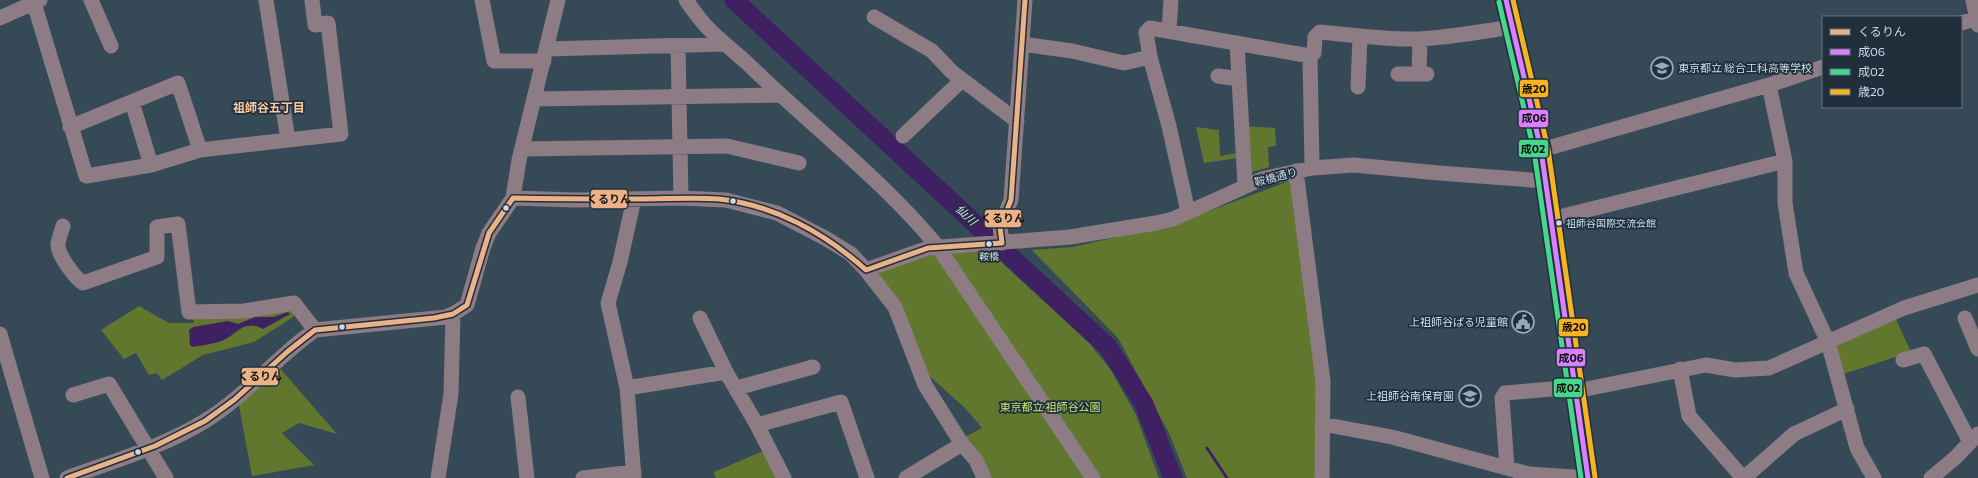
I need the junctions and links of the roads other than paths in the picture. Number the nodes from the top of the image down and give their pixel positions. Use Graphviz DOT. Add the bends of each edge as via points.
graph roads {
  1 [pos="91,0"];
  2 [pos="266,0"];
  3 [pos="312,0"];
  4 [pos="482,0"];
  5 [pos="558,0"];
  6 [pos="686,0"];
  7 [pos="1024,0"];
  8 [pos="1171,0"];
  9 [pos="1506,0"];
  10 [pos="1973,0"];
  11 [pos="37,2"];
  12 [pos="874,17"];
  13 [pos="0,18"];
  14 [pos="1977,20"];
  15 [pos="1962,23"];
  16 [pos="1511,27"];
  17 [pos="1169,30"];
  18 [pos="1360,36"];
  19 [pos="1420,39"];
  20 [pos="1237,43"];
  21 [pos="725,44"];
  22 [pos="1022,44"];
  23 [pos="112,46"];
  24 [pos="678,46"];
  25 [pos="546,55"];
  26 [pos="1310,56"];
  27 [pos="1150,57"];
  28 [pos="1822,67"];
  29 [pos="1398,74"];
  30 [pos="1218,76"];
  31 [pos="1239,79"];
  32 [pos="962,80"];
  33 [pos="1769,85"];
  34 [pos="1358,87"];
  35 [pos="780,95"];
  36 [pos="678,96"];
  37 [pos="534,98"];
  38 [pos="132,102"];
  39 [pos="1017,121"];
  40 [pos="70,127"];
  41 [pos="903,136"];
  42 [pos="288,140"];
  43 [pos="679,147"];
  44 [pos="522,149"];
  45 [pos="200,150"];
  46 [pos="1541,150"];
  47 [pos="1785,161"];
  48 [pos="799,163"];
  49 [pos="151,165"];
  50 [pos="1312,168"];
  51 [pos="1296,171"];
  52 [pos="1545,181"];
  53 [pos="1245,185"];
  54 [pos="513,198"];
  55 [pos="681,198"];
  56 [pos="634,199"];
  57 [pos="1188,212"];
  58 [pos="1551,219"];
  59 [pos="63,226"];
  60 [pos="1012,242"];
  61 [pos="938,247"];
  62 [pos="866,270"];
  63 [pos="1978,285"];
  64 [pos="454,314"];
  65 [pos="700,318"];
  66 [pos="1965,318"];
  67 [pos="315,330"];
  68 [pos="0,334"];
  69 [pos="1828,342"];
  70 [pos="1978,349"];
  71 [pos="1903,360"];
  72 [pos="813,367"];
  73 [pos="1680,369"];
  74 [pos="726,372"];
  75 [pos="627,388"];
  76 [pos="737,388"];
  77 [pos="1575,389"];
  78 [pos="73,395"];
  79 [pos="518,397"];
  80 [pos="1847,409"];
  81 [pos="1322,424"];
  82 [pos="758,425"];
  83 [pos="1974,438"];
  84 [pos="962,444"];
  85 [pos="147,448"];
  86 [pos="1507,468"];
  87 [pos="634,475"];
  88 [pos="42,478"];
  89 [pos="67,478"];
  90 [pos="166,478"];
  91 [pos="438,478"];
  92 [pos="527,478"];
  93 [pos="583,478"];
  94 [pos="784,478"];
  95 [pos="867,478"];
  96 [pos="906,478"];
  97 [pos="984,478"];
  98 [pos="1093,478"];
  99 [pos="1322,478"];
  100 [pos="1588,478"];
  101 [pos="1743,478"];
  102 [pos="1874,478"];
  103 [pos="1931,478"];
  1 -- 23 [label="street"];
  2 -- 42 [label="street"];
  3 -- 42 [label="street" via="316,25 328,24 340,134"];
  4 -- 25 [label="street" via="494,61"];
  5 -- 25 [label="street"];
  6 -- 21 [label="street" via="700,19"];
  7 -- 22 [label="street"];
  8 -- 17 [label="street"];
  9 -- 16 [label="street"];
  10 -- 14 [label="street"];
  11 -- 13 [label="street"];
  11 -- 40 [label="street"];
  12 -- 32 [label="street" via="932,51"];
  14 -- 15 [label="street"];
  16 -- 19 [label="street"];
  16 -- 46 [label="street"];
  17 -- 20 [label="street"];
  17 -- 27 [label="street" via="1150,28 1146,32"];
  18 -- 19 [label="street"];
  18 -- 26 [label="street" via="1320,32 1315,36 1314,52"];
  18 -- 34 [label="street"];
  19 -- 29 [label="street" via="1424,74"];
  20 -- 26 [label="street"];
  20 -- 31 [label="street"];
  21 -- 24 [label="street"];
  21 -- 35 [label="street"];
  22 -- 27 [label="street" via="1072,51 1124,64"];
  22 -- 39 [label="street"];
  24 -- 25 [label="street"];
  24 -- 36 [label="street"];
  25 -- 37 [label="street"];
  26 -- 50 [label="street"];
  27 -- 57 [label="street" via="1169,126"];
  28 -- 33 [label="street"];
  30 -- 31 [label="street"];
  31 -- 53 [label="street"];
  32 -- 39 [label="street"];
  32 -- 41 [label="street"];
  33 -- 46 [label="street"];
  33 -- 47 [label="street"];
  35 -- 36 [label="street"];
  35 -- 61 [label="street" via="907,213"];
  36 -- 37 [label="street"];
  36 -- 43 [label="street"];
  37 -- 44 [label="street"];
  38 -- 40 [label="street"];
  38 -- 45 [label="street" via="178,83"];
  38 -- 49 [label="street"];
  39 -- 60 [label="street" via="1011,200 1000,226"];
  40 -- 49 [label="street" via="86,176"];
  42 -- 45 [label="street"];
  43 -- 44 [label="street"];
  43 -- 48 [label="street" via="727,146"];
  43 -- 55 [label="street"];
  44 -- 54 [label="street"];
  45 -- 49 [label="street"];
  46 -- 52 [label="street"];
  47 -- 58 [label="street"];
  47 -- 69 [label="street" via="1785,203 1796,273"];
  50 -- 51 [label="street, 鞍橋通り"];
  50 -- 52 [label="street, 鞍橋通り" via="1354,165"];
  51 -- 53 [label="street, 鞍橋通り"];
  51 -- 81 [label="street" via="1323,381"];
  52 -- 58 [label="street"];
  53 -- 57 [label="street, 鞍橋通り"];
  54 -- 56 [label="street"];
  54 -- 64 [label="street" via="482,248 467,305"];
  55 -- 56 [label="street"];
  55 -- 62 [label="street" via="726,200 778,213 844,250"];
  56 -- 75 [label="street" via="608,303"];
  57 -- 60 [label="street, 鞍橋通り" via="1156,223"];
  58 -- 77 [label="street"];
  59 -- 67 [label="street" via="59,251 77,279 83,283 157,257 157,227 178,224 189,312 244,312 294,302"];
  60 -- 61 [label="street, 鞍橋通り"];
  61 -- 62 [label="street, 鞍橋通り" via="928,248"];
  61 -- 98 [label="street"];
  62 -- 84 [label="street" via="895,307 925,384"];
  63 -- 69 [label="street" via="1904,308"];
  64 -- 67 [label="street"];
  64 -- 91 [label="street" via="451,394"];
  65 -- 74 [label="street"];
  66 -- 70 [label="street"];
  67 -- 85 [label="street" via="295,344 248,388 206,421 172,439"];
  68 -- 88 [label="street"];
  69 -- 73 [label="street" via="1769,368 1736,370 1706,365"];
  69 -- 80 [label="street"];
  71 -- 83 [label="street" via="1924,354"];
  72 -- 76 [label="street"];
  73 -- 77 [label="street"];
  73 -- 101 [label="street" via="1689,416"];
  74 -- 75 [label="street"];
  74 -- 76 [label="street"];
  75 -- 87 [label="street"];
  76 -- 82 [label="street"];
  77 -- 86 [label="street" via="1505,393 1502,398"];
  77 -- 100 [label="street"];
  78 -- 85 [label="street" via="109,384"];
  79 -- 92 [label="street"];
  80 -- 101 [label="street" via="1794,434"];
  80 -- 102 [label="street" via="1857,448"];
  81 -- 86 [label="street" via="1392,437"];
  81 -- 99 [label="street"];
  82 -- 94 [label="street"];
  82 -- 95 [label="street" via="841,402"];
  83 -- 103 [label="street"];
  84 -- 96 [label="street"];
  84 -- 97 [label="street" via="976,460"];
  85 -- 89 [label="street"];
  85 -- 90 [label="street"];
  86 -- 100 [label="street" via="1529,474"];
  87 -- 93 [label="street"];
}
